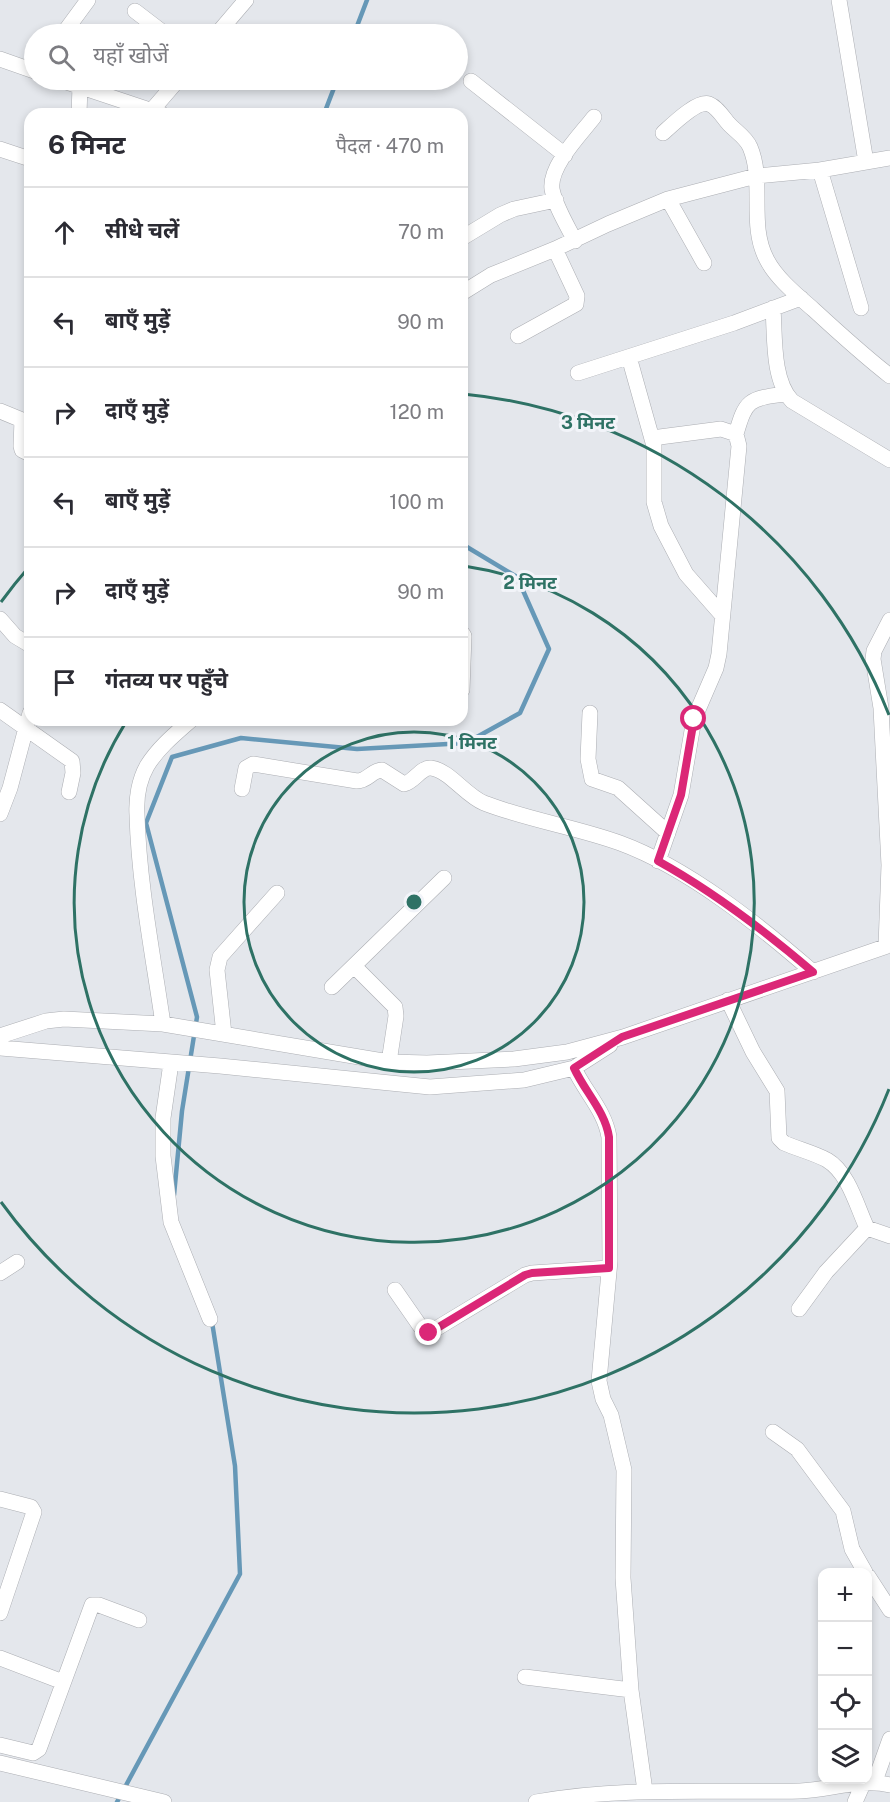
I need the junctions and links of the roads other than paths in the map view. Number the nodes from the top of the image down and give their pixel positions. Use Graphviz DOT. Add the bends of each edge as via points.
graph roads {
  1 [pos="88,0"];
  2 [pos="246,0"];
  3 [pos="839,0"];
  4 [pos="135,11"];
  5 [pos="70,24"];
  6 [pos="152,24"];
  7 [pos="226,24"];
  8 [pos="0,59"];
  9 [pos="24,67"];
  10 [pos="471,81"];
  11 [pos="80,90"];
  12 [pos="92,90"];
  13 [pos="171,90"];
  14 [pos="79,108"];
  15 [pos="145,108"];
  16 [pos="160,108"];
  17 [pos="594,117"];
  18 [pos="663,133"];
  19 [pos="0,149"];
  20 [pos="565,154"];
  21 [pos="24,157"];
  22 [pos="890,158"];
  23 [pos="866,162"];
  24 [pos="820,170"];
  25 [pos="756,176"];
  26 [pos="668,199"];
  27 [pos="556,200"];
  28 [pos="468,234"];
  29 [pos="575,241"];
  30 [pos="555,249"];
  31 [pos="704,263"];
  32 [pos="468,289"];
  33 [pos="801,298"];
  34 [pos="773,308"];
  35 [pos="861,308"];
  36 [pos="518,336"];
  37 [pos="629,357"];
  38 [pos="578,373"];
  39 [pos="890,376"];
  40 [pos="785,394"];
  41 [pos="0,411"];
  42 [pos="24,419"];
  43 [pos="736,434"];
  44 [pos="652,438"];
  45 [pos="24,451"];
  46 [pos="890,460"];
  47 [pos="722,615"];
  48 [pos="0,619"];
  49 [pos="890,620"];
  50 [pos="24,641"];
  51 [pos="0,710"];
  52 [pos="590,714"];
  53 [pos="26,726"];
  54 [pos="184,726"];
  55 [pos="25,729"];
  56 [pos="243,789"];
  57 [pos="69,792"];
  58 [pos="0,814"];
  59 [pos="668,833"];
  60 [pos="658,861"];
  61 [pos="889,865"];
  62 [pos="444,878"];
  63 [pos="277,893"];
  64 [pos="888,945"];
  65 [pos="355,967"];
  66 [pos="813,972"];
  67 [pos="332,987"];
  68 [pos="728,1000"];
  69 [pos="163,1024"];
  70 [pos="217,1033"];
  71 [pos="0,1036"];
  72 [pos="622,1037"];
  73 [pos="0,1048"];
  74 [pos="389,1062"];
  75 [pos="175,1064"];
  76 [pos="574,1068"];
  77 [pos="867,1228"];
  78 [pos="890,1236"];
  79 [pos="17,1262"];
  80 [pos="609,1268"];
  81 [pos="0,1273"];
  82 [pos="395,1290"];
  83 [pos="799,1309"];
  84 [pos="210,1319"];
  85 [pos="773,1431"];
  86 [pos="0,1500"];
  87 [pos="863,1568"];
  88 [pos="872,1583"];
  89 [pos="890,1610"];
  90 [pos="0,1613"];
  91 [pos="139,1620"];
  92 [pos="0,1658"];
  93 [pos="525,1677"];
  94 [pos="63,1682"];
  95 [pos="631,1690"];
  96 [pos="890,1739"];
  97 [pos="0,1745"];
  98 [pos="0,1763"];
  99 [pos="872,1776"];
  100 [pos="872,1782"];
  101 [pos="854,1784"];
  102 [pos="868,1784"];
  103 [pos="890,1785"];
  104 [pos="645,1791"];
  105 [pos="164,1802"];
  106 [pos="536,1802"];
  107 [pos="855,1802"];
  1 -- 5 [label="street"];
  2 -- 7 [label="street"];
  3 -- 23 [label="street"];
  4 -- 6 [label="street"];
  8 -- 9 [label="street"];
  10 -- 20 [label="street"];
  11 -- 14 [label="street"];
  12 -- 15 [label="street"];
  13 -- 16 [label="street"];
  17 -- 20 [label="street"];
  18 -- 25 [label="street" via="693,109 709,104 748,142"];
  19 -- 21 [label="street"];
  20 -- 27 [label="street" via="553,176"];
  22 -- 23 [label="street"];
  23 -- 24 [label="street"];
  24 -- 25 [label="street"];
  24 -- 35 [label="street"];
  25 -- 26 [label="street"];
  25 -- 33 [label="street" via="762,247 779,277"];
  26 -- 29 [label="street"];
  26 -- 31 [label="street"];
  27 -- 28 [label="street" via="514,209"];
  27 -- 29 [label="street"];
  29 -- 30 [label="street"];
  30 -- 32 [label="street" via="490,275"];
  30 -- 36 [label="street" via="577,296 576,304"];
  33 -- 34 [label="street"];
  33 -- 39 [label="street"];
  34 -- 37 [label="street"];
  34 -- 40 [label="street" via="778,373"];
  37 -- 38 [label="street"];
  37 -- 44 [label="street"];
  40 -- 43 [label="street" via="750,402"];
  40 -- 46 [label="street"];
  41 -- 42 [label="street"];
  42 -- 45 [label="street"];
  43 -- 44 [label="street" via="721,429"];
  43 -- 47 [label="street" via="740,446"];
  44 -- 47 [label="street" via="654,502 661,526 686,574"];
  47 -- 59 [label="street" via="716,668 694,719 685,778"];
  48 -- 50 [label="street"];
  49 -- 61 [label="street" via="873,659 881,708"];
  51 -- 55 [label="street"];
  52 -- 59 [label="street" via="588,759 592,779 618,788"];
  53 -- 55 [label="street"];
  54 -- 69 [label="street" via="146,767 136,813"];
  55 -- 57 [label="street" via="72,761"];
  55 -- 58 [label="street"];
  56 -- 60 [label="street" via="246,768 253,764 357,781 382,770 404,784 431,768 442,772 475,800 622,843"];
  59 -- 60 [label="street"];
  60 -- 66 [label="street" via="745,916"];
  61 -- 64 [label="street"];
  62 -- 65 [label="street"];
  63 -- 70 [label="street" via="220,957"];
  64 -- 66 [label="street"];
  65 -- 67 [label="street"];
  65 -- 74 [label="street" via="396,1007"];
  66 -- 68 [label="street"];
  68 -- 72 [label="street"];
  68 -- 77 [label="street" via="777,1091 779,1138 830,1161 837,1168"];
  69 -- 70 [label="street"];
  69 -- 71 [label="street" via="64,1019"];
  70 -- 74 [label="street"];
  72 -- 74 [label="street" via="567,1052 514,1059"];
  72 -- 76 [label="street"];
  73 -- 75 [label="street"];
  75 -- 76 [label="street" via="430,1087 524,1080"];
  75 -- 84 [label="street" via="163,1118 171,1222"];
  76 -- 80 [label="street" via="601,1111 609,1137"];
  77 -- 78 [label="street"];
  77 -- 83 [label="street" via="826,1272"];
  79 -- 81 [label="street"];
  80 -- 82 [label="street" via="525,1275 429,1333"];
  80 -- 95 [label="street" via="599,1381 611,1415 625,1481 623,1578"];
  85 -- 87 [label="street" via="797,1449 843,1510 852,1549"];
  86 -- 90 [label="street" via="31,1507 34,1512"];
  88 -- 89 [label="street"];
  91 -- 94 [label="street" via="92,1605"];
  92 -- 94 [label="street"];
  93 -- 95 [label="street"];
  94 -- 97 [label="street" via="37,1752"];
  95 -- 104 [label="street"];
  96 -- 99 [label="street"];
  98 -- 105 [label="street"];
  100 -- 103 [label="street"];
  101 -- 104 [label="street" via="802,1791"];
  102 -- 107 [label="street"];
  104 -- 106 [label="street"];
}
